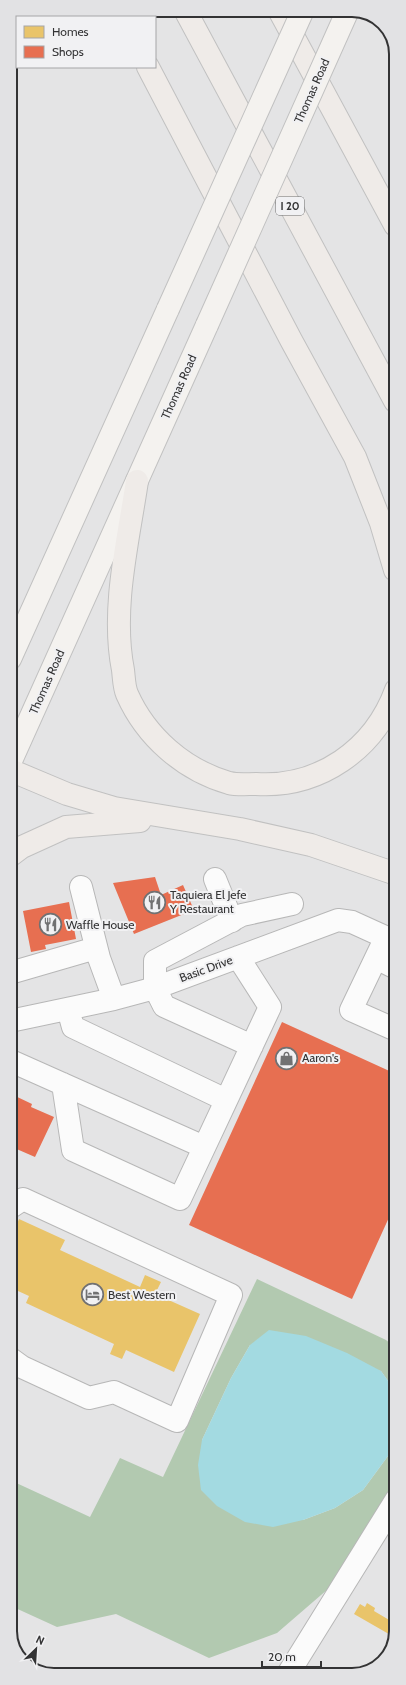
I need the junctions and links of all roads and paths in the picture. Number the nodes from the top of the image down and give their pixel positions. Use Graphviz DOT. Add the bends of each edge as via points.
graph roads {
  1 [pos="189,17"];
  2 [pos="284,17"];
  3 [pos="300,17"];
  4 [pos="345,17"];
  5 [pos="149,68"];
  6 [pos="389,214"];
  7 [pos="389,390"];
  8 [pos="137,481"];
  9 [pos="389,548"];
  10 [pos="17,643"];
  11 [pos="389,704"];
  12 [pos="17,747"];
  13 [pos="17,773"];
  14 [pos="168,819"];
  15 [pos="17,851"];
  16 [pos="389,872"];
  17 [pos="215,879"];
  18 [pos="81,887"];
  19 [pos="292,904"];
  20 [pos="232,921"];
  21 [pos="389,938"];
  22 [pos="389,942"];
  23 [pos="96,948"];
  24 [pos="238,957"];
  25 [pos="376,958"];
  26 [pos="389,964"];
  27 [pos="17,971"];
  28 [pos="155,988"];
  29 [pos="114,999"];
  30 [pos="68,1009"];
  31 [pos="17,1020"];
  32 [pos="389,1027"];
  33 [pos="252,1046"];
  34 [pos="17,1064"];
  35 [pos="63,1084"];
  36 [pos="226,1100"];
  37 [pos="204,1147"];
  38 [pos="17,1203"];
  39 [pos="17,1363"];
  40 [pos="389,1511"];
  41 [pos="292,1668"];
  1 -- 7 [label="highway, I 20"];
  2 -- 6 [label="highway"];
  3 -- 10 [label="main road, bridge"];
  4 -- 8 [label="main road, Thomas Road, bridge"];
  5 -- 9 [label="highway" via="355,458"];
  8 -- 11 [label="highway" via="119,610 120,653 127,693 140,717 165,749 196,770 230,783 292,783 326,772 358,749 375,731"];
  8 -- 12 [label="main road, Thomas Road"];
  13 -- 14 [label="highway" via="67,794 114,808"];
  14 -- 15 [label="highway" via="66,827"];
  14 -- 16 [label="highway" via="240,829 311,845"];
  17 -- 20 [label="street"];
  18 -- 23 [label="street"];
  19 -- 20 [label="street" via="242,915"];
  20 -- 28 [label="street" via="155,961"];
  21 -- 24 [label="street, Basic Drive" via="352,922 338,920"];
  22 -- 25 [label="street"];
  23 -- 27 [label="street"];
  23 -- 29 [label="street"];
  24 -- 28 [label="street, Basic Drive"];
  24 -- 33 [label="street" via="270,1007"];
  25 -- 26 [label="street"];
  25 -- 32 [label="street" via="351,1010"];
  28 -- 29 [label="street, Basic Drive"];
  28 -- 33 [label="street" via="164,1006"];
  29 -- 30 [label="street, Basic Drive"];
  30 -- 31 [label="street, Basic Drive"];
  30 -- 36 [label="street" via="73,1027"];
  33 -- 36 [label="street"];
  34 -- 35 [label="street"];
  35 -- 37 [label="street"];
  35 -- 37 [label="street" via="73,1150 180,1199"];
  36 -- 37 [label="street"];
  38 -- 39 [label="street" via="23,1199 231,1295 177,1420 114,1392 89,1398"];
  40 -- 41 [label="street"];
}
